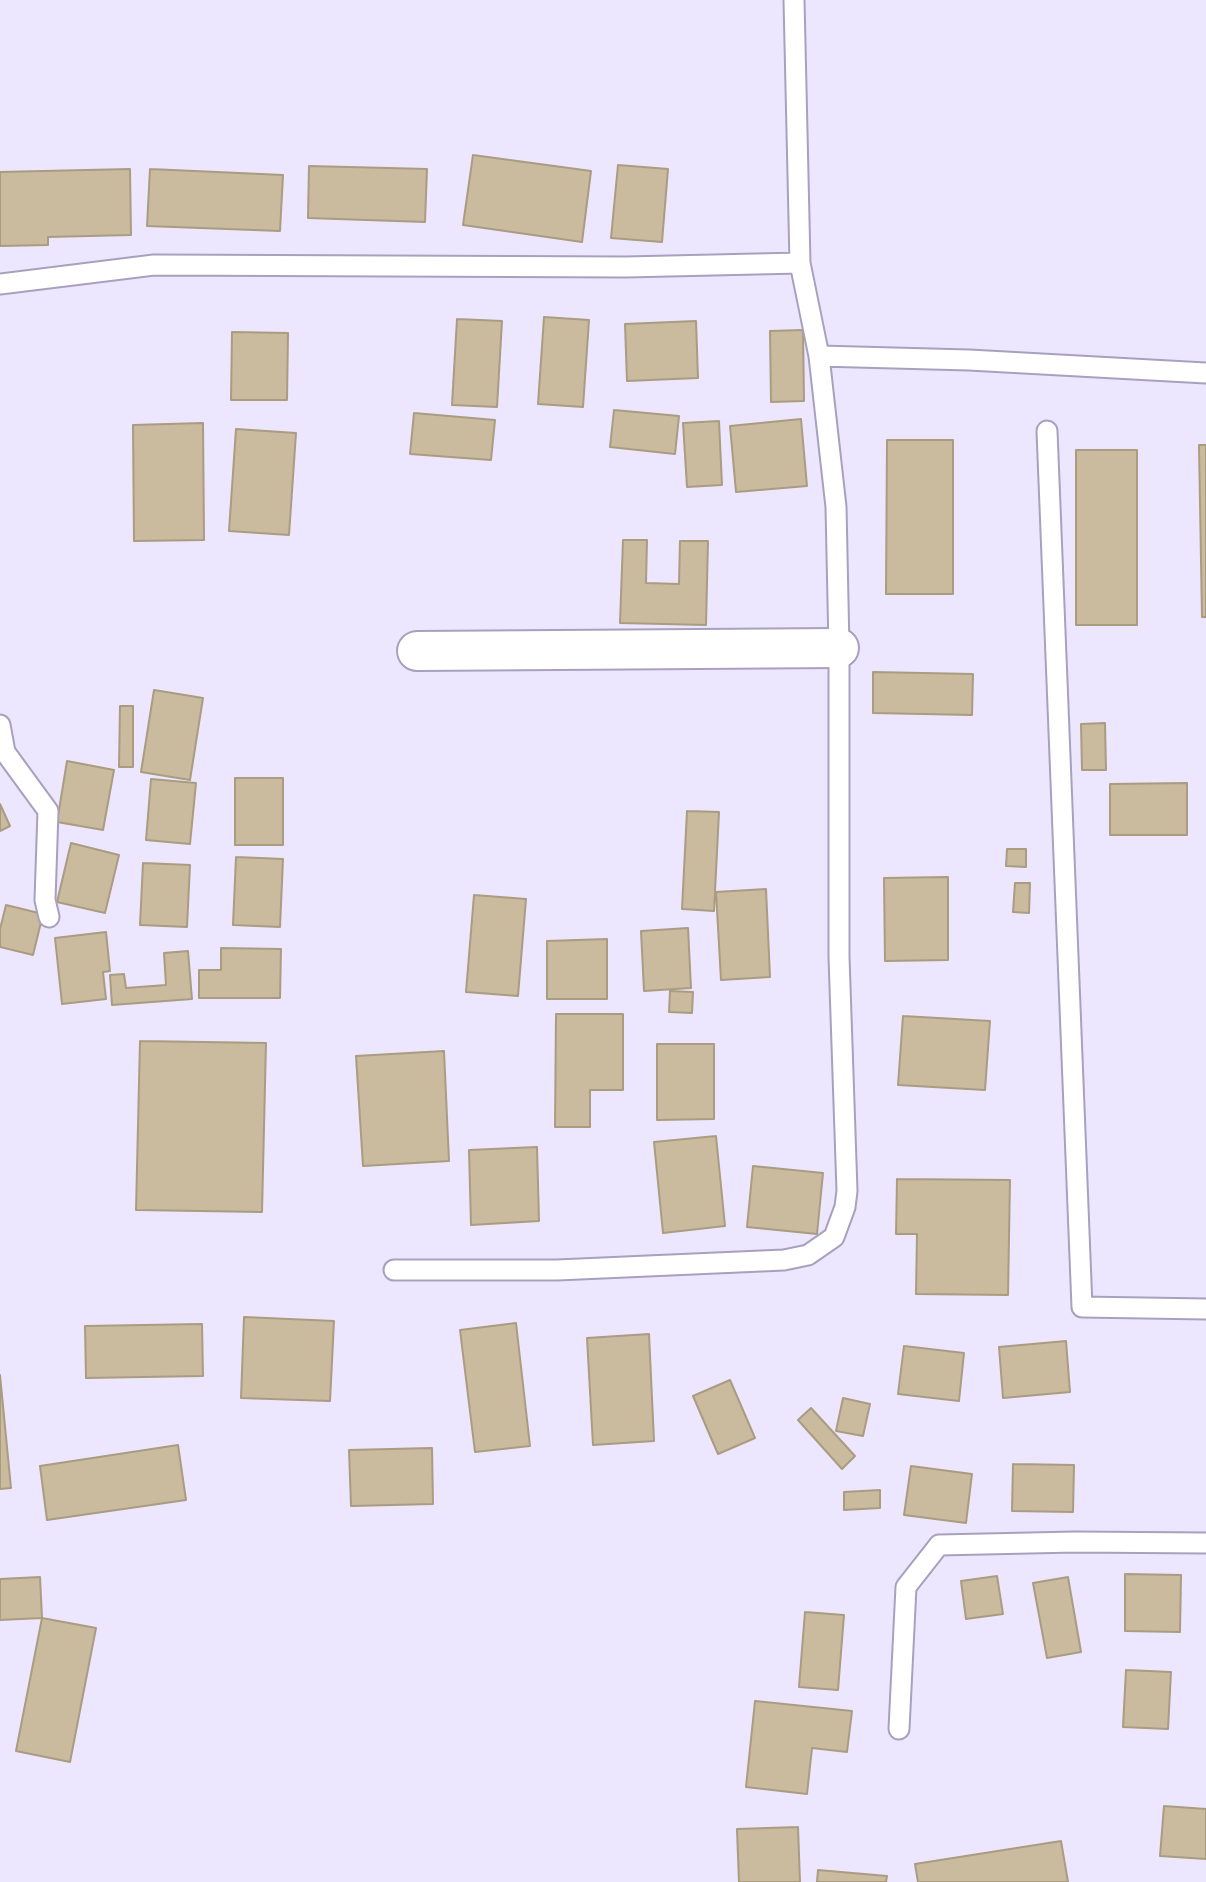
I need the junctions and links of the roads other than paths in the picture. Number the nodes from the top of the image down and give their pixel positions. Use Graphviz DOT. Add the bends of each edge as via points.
graph roads {
  1 [pos="794,0"];
  2 [pos="800,263"];
  3 [pos="0,284"];
  4 [pos="818,356"];
  5 [pos="1206,373"];
  6 [pos="1047,431"];
  7 [pos="839,648"];
  8 [pos="417,651"];
  9 [pos="0,725"];
  10 [pos="49,917"];
  11 [pos="394,1270"];
  12 [pos="1206,1309"];
  13 [pos="1206,1543"];
  14 [pos="899,1729"];
  1 -- 2 [label="lane"];
  2 -- 3 [label="lane" via="154,265"];
  2 -- 4 [label="lane"];
  4 -- 5 [label="lane"];
  4 -- 7 [label="lane" via="836,507"];
  6 -- 12 [label="lane" via="1082,1307"];
  7 -- 8 [label="street"];
  7 -- 11 [label="lane" via="839,957 847,1191 834,1237 808,1255 784,1261 557,1270"];
  9 -- 10 [label="lane" via="5,752 48,811 45,900"];
  13 -- 14 [label="lane" via="939,1545 905,1587"];
}
